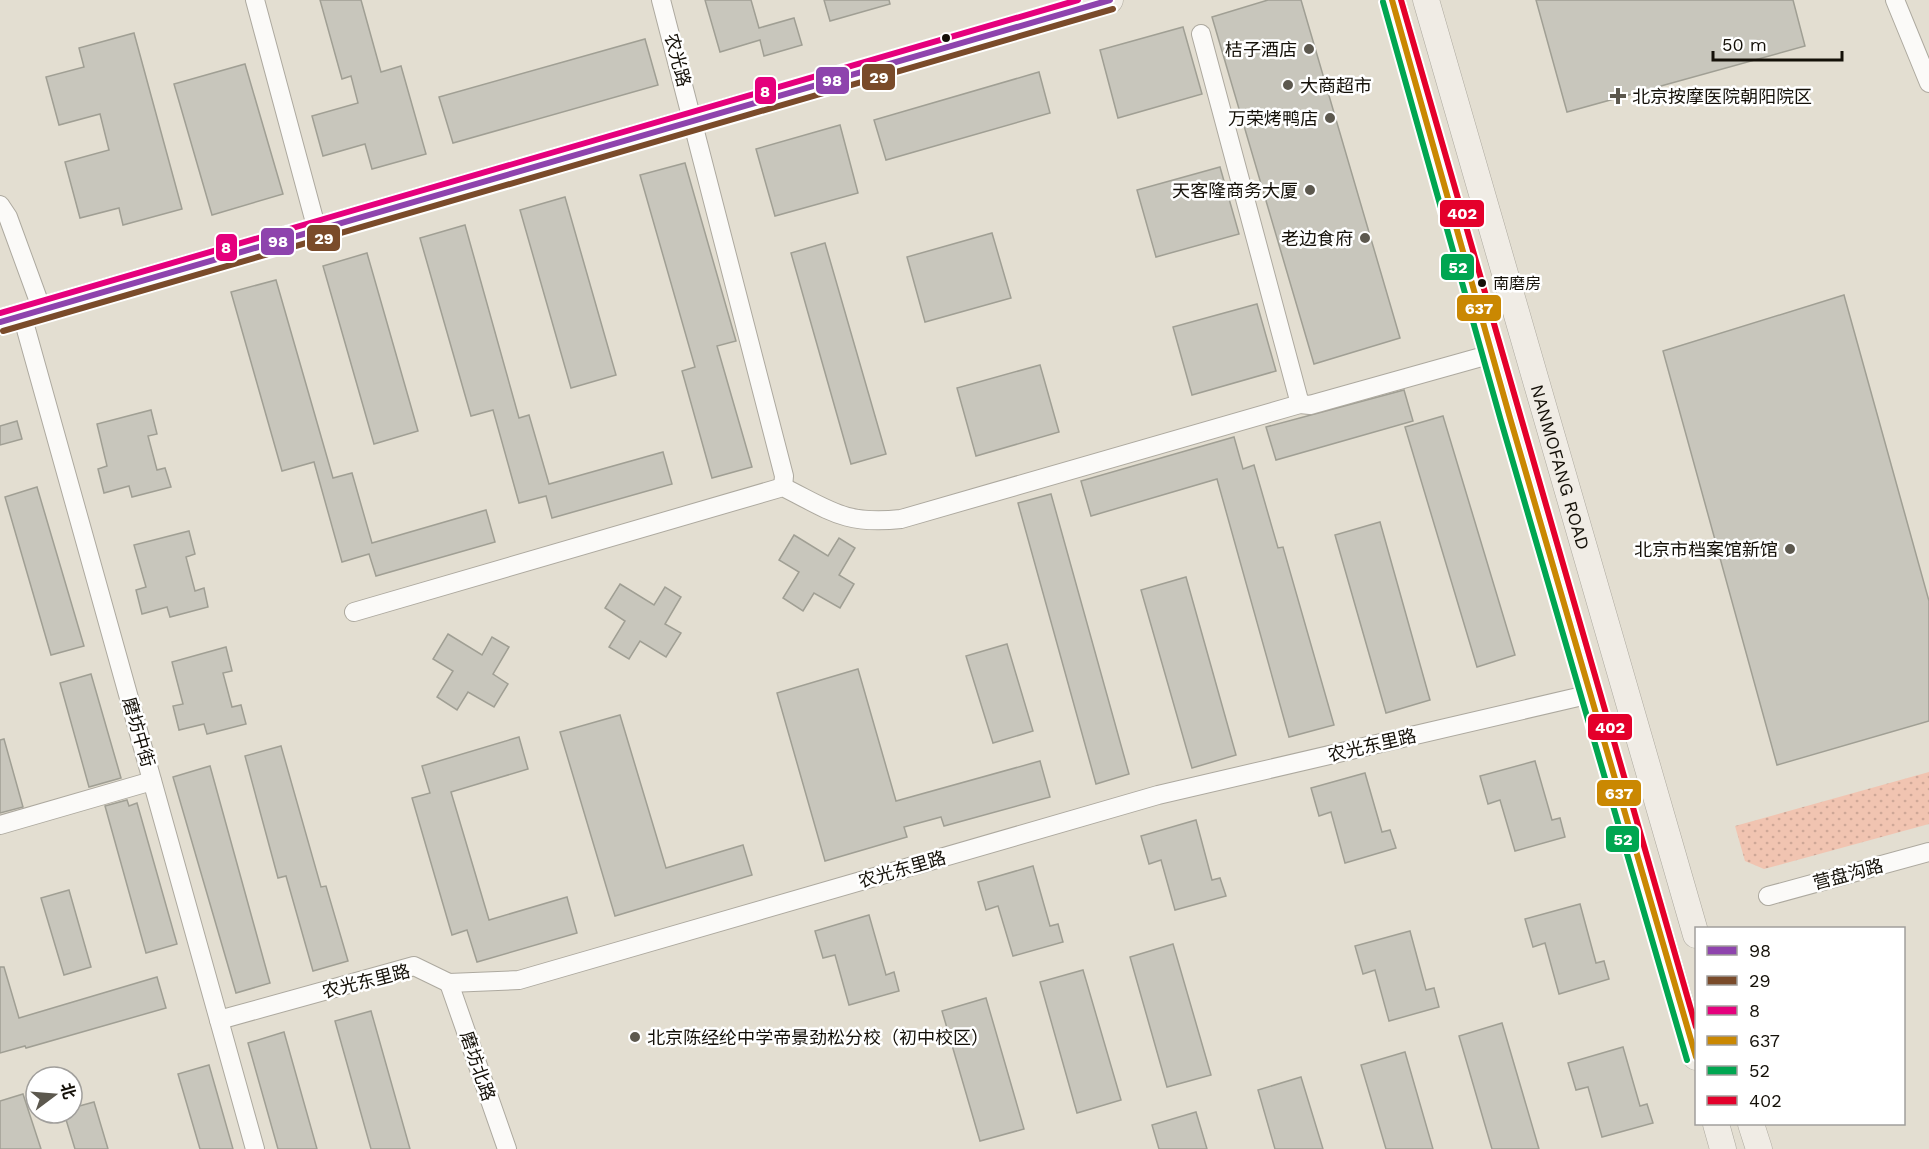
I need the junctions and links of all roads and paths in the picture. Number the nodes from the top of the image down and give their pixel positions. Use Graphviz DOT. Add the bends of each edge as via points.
graph roads {
  1 [pos="255,0"];
  2 [pos="662,0"];
  3 [pos="1110,0"];
  4 [pos="1392,0"];
  5 [pos="1426,0"];
  6 [pos="1895,0"];
  7 [pos="1201,34"];
  8 [pos="1929,83"];
  9 [pos="694,121"];
  10 [pos="0,205"];
  11 [pos="317,230"];
  12 [pos="21,316"];
  13 [pos="1492,354"];
  14 [pos="1300,404"];
  15 [pos="783,487"];
  16 [pos="354,612"];
  17 [pos="1591,694"];
  18 [pos="152,781"];
  19 [pos="0,825"];
  20 [pos="1929,852"];
  21 [pos="1768,896"];
  22 [pos="1695,932"];
  23 [pos="449,983"];
  24 [pos="219,1020"];
  25 [pos="1695,1055"];
  26 [pos="1716,1125"];
  27 [pos="1751,1125"];
  28 [pos="255,1149"];
  29 [pos="507,1149"];
  30 [pos="1723,1149"];
  31 [pos="1759,1149"];
  1 -- 11 [label="street"];
  2 -- 9 [label="street, 农光路"];
  3 -- 9 [label="main road"];
  4 -- 13 [label="main road, NANMOFANG ROAD"];
  5 -- 22 [label="main road, NANMOFANG ROAD"];
  6 -- 8 [label="street"];
  7 -- 14 [label="street"];
  9 -- 11 [label="main road"];
  9 -- 15 [label="street, 农光路" via="784,476"];
  10 -- 12 [label="street, 磨坊中街" via="8,217"];
  11 -- 12 [label="main road"];
  12 -- 18 [label="street, 磨坊中街"];
  13 -- 14 [label="street" via="1310,405"];
  13 -- 17 [label="main road, NANMOFANG ROAD"];
  14 -- 15 [label="street" via="900,519 871,522 843,518"];
  15 -- 16 [label="street"];
  17 -- 23 [label="street, 农光东里路" via="1158,795 519,980"];
  17 -- 25 [label="main road, NANMOFANG ROAD"];
  18 -- 19 [label="street"];
  18 -- 24 [label="street, 磨坊中街"];
  20 -- 21 [label="street, 营盘沟路"];
  23 -- 24 [label="street, 农光东里路" via="414,966"];
  23 -- 29 [label="street, 磨坊北路"];
  24 -- 28 [label="street, 磨坊中街"];
  26 -- 30 [label="main road"];
  27 -- 31 [label="main road"];
}
